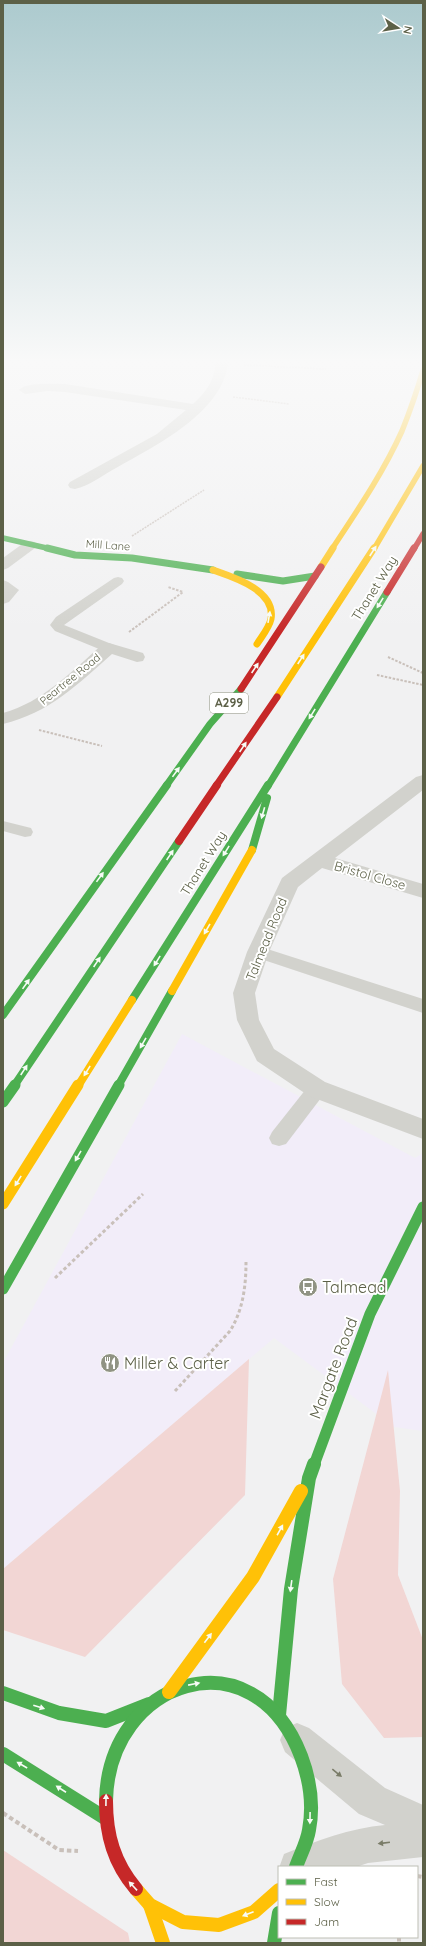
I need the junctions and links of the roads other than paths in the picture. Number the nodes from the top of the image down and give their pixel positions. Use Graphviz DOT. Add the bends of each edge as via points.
graph roads {
  1 [pos="133,453"];
  2 [pos="389,453"];
  3 [pos="423,466"];
  4 [pos="75,485"];
  5 [pos="423,534"];
  6 [pos="3,538"];
  7 [pos="30,545"];
  8 [pos="3,565"];
  9 [pos="213,570"];
  10 [pos="315,576"];
  11 [pos="118,581"];
  12 [pos="3,585"];
  13 [pos="3,598"];
  14 [pos="108,648"];
  15 [pos="252,653"];
  16 [pos="137,657"];
  17 [pos="241,672"];
  18 [pos="3,718"];
  19 [pos="210,724"];
  20 [pos="274,776"];
  21 [pos="423,781"];
  22 [pos="3,826"];
  23 [pos="25,832"];
  24 [pos="318,860"];
  25 [pos="423,891"];
  26 [pos="258,952"];
  27 [pos="423,1006"];
  28 [pos="3,1016"];
  29 [pos="318,1089"];
  30 [pos="3,1102"];
  31 [pos="423,1130"];
  32 [pos="279,1138"];
  33 [pos="3,1204"];
  34 [pos="423,1207"];
  35 [pos="3,1289"];
  36 [pos="309,1478"];
  37 [pos="169,1692"];
  38 [pos="3,1694"];
  39 [pos="149,1704"];
  40 [pos="287,1727"];
  41 [pos="3,1754"];
  42 [pos="105,1818"];
  43 [pos="423,1823"];
  44 [pos="423,1839"];
  45 [pos="297,1866"];
  46 [pos="300,1866"];
  47 [pos="278,1891"];
  48 [pos="150,1905"];
  49 [pos="278,1919"];
  50 [pos="163,1943"];
  51 [pos="274,1943"];
  1 -- 4 [label="street"];
  2 -- 10 [label="main road, A299" via="354,516"];
  30 -- 3 [label="main road, Thanet Way / A299, one-way" via="280,692 375,547"];
  5 -- 20 [label="main road, Thanet Way, one-way"];
  6 -- 7 [label="main road, Mill Lane"];
  7 -- 8 [label="street"];
  7 -- 9 [label="main road, Mill Lane" via="75,555 139,559"];
  9 -- 10 [label="main road" via="283,581"];
  15 -- 9 [label="main road, one-way" via="267,627 271,612 268,602 245,583"];
  19 -- 10 [label="main road, A299, one-way" via="238,692"];
  11 -- 14 [label="lane" via="57,625"];
  12 -- 13 [label="street" via="10,590"];
  14 -- 16 [label="street, Peartree Road"];
  14 -- 18 [label="street, Peartree Road" via="53,696 30,710"];
  17 -- 19 [label="main road"];
  28 -- 19 [label="main road, A299, one-way"];
  20 -- 33 [label="main road, Thanet Way, one-way"];
  20 -- 35 [label="main road, one-way" via="254,846"];
  21 -- 24 [label="street, Talmead Road"];
  22 -- 23 [label="lane"];
  24 -- 25 [label="street, Bristol Close"];
  24 -- 26 [label="street, Talmead Road" via="289,883"];
  26 -- 27 [label="lane"];
  26 -- 29 [label="street, Talmead Road" via="244,993 248,1020 265,1055"];
  29 -- 31 [label="street, Talmead Road"];
  29 -- 32 [label="lane"];
  34 -- 36 [label="main road, Margate Road" via="370,1314"];
  37 -- 36 [label="main road, Margate Road, one-way" via="253,1578"];
  36 -- 40 [label="main road, Margate Road, one-way" via="291,1589"];
  37 -- 39 [label="main road"];
  37 -- 40 [label="main road, one-way" via="196,1683 226,1684 255,1695"];
  38 -- 39 [label="main road, one-way" via="59,1713 106,1721"];
  42 -- 39 [label="main road, one-way" via="106,1785 114,1753 129,1726"];
  40 -- 43 [label="street, one-way" via="372,1801"];
  40 -- 45 [label="main road, one-way" via="310,1780 310,1825"];
  42 -- 41 [label="main road, one-way"];
  48 -- 42 [label="main road, one-way" via="128,1881 112,1852"];
  44 -- 46 [label="street, one-way" via="368,1845"];
  47 -- 48 [label="main road, one-way" via="254,1912 220,1925 183,1922"];
  48 -- 50 [label="main road"];
  49 -- 51 [label="main road"];
}
